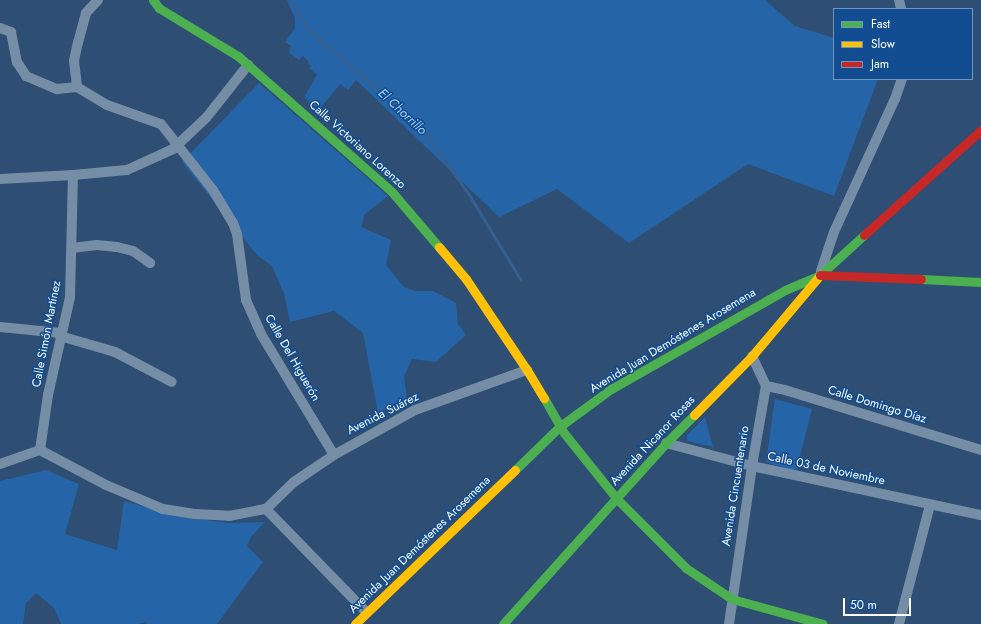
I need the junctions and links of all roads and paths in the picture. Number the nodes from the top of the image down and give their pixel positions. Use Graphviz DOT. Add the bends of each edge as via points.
graph roads {
  1 [pos="98,0"];
  2 [pos="153,0"];
  3 [pos="0,28"];
  4 [pos="248,65"];
  5 [pos="902,80"];
  6 [pos="77,87"];
  7 [pos="981,130"];
  8 [pos="178,144"];
  9 [pos="73,175"];
  10 [pos="0,179"];
  11 [pos="72,248"];
  12 [pos="150,263"];
  13 [pos="820,275"];
  14 [pos="981,282"];
  15 [pos="0,326"];
  16 [pos="61,335"];
  17 [pos="752,356"];
  18 [pos="527,370"];
  19 [pos="172,382"];
  20 [pos="766,386"];
  21 [pos="559,427"];
  22 [pos="666,443"];
  23 [pos="40,450"];
  24 [pos="981,450"];
  25 [pos="334,454"];
  26 [pos="0,464"];
  27 [pos="752,466"];
  28 [pos="616,498"];
  29 [pos="930,505"];
  30 [pos="266,509"];
  31 [pos="981,515"];
  32 [pos="732,599"];
  33 [pos="366,612"];
  34 [pos="355,624"];
  35 [pos="502,624"];
  36 [pos="729,624"];
  37 [pos="823,624"];
  38 [pos="899,624"];
  1 -- 6 [label="street" via="86,13 78,42 74,61"];
  2 -- 4 [label="main road, Calle Victoriano Lorenzo" via="159,8 238,56"];
  3 -- 6 [label="street" via="11,32 17,62 26,76 57,89"];
  4 -- 8 [label="street" via="206,118"];
  4 -- 18 [label="main road, Calle Victoriano Lorenzo" via="392,192 466,279"];
  5 -- 13 [label="street" via="834,232"];
  6 -- 8 [label="street, Calle Del Higuerón" via="106,105 161,124"];
  7 -- 13 [label="main road, Avenida Juan Demóstenes Arosemena"];
  8 -- 9 [label="street" via="128,170"];
  8 -- 25 [label="street, Calle Del Higuerón" via="213,190 233,223 243,285 251,312 261,334"];
  9 -- 10 [label="street"];
  9 -- 11 [label="street, Calle Simón Martínez"];
  11 -- 12 [label="street" via="117,247 133,251"];
  11 -- 16 [label="street, Calle Simón Martínez" via="70,297"];
  13 -- 14 [label="main road"];
  13 -- 17 [label="main road, Avenida Nicanor Rosas"];
  13 -- 21 [label="main road, Avenida Juan Demóstenes Arosemena" via="785,290 611,389"];
  15 -- 16 [label="street"];
  16 -- 19 [label="street" via="115,352"];
  16 -- 23 [label="street, Calle Simón Martínez" via="48,395"];
  17 -- 20 [label="street"];
  17 -- 22 [label="main road, Avenida Nicanor Rosas"];
  18 -- 21 [label="main road, Calle Victoriano Lorenzo"];
  18 -- 25 [label="street, Avenida Suárez" via="415,410"];
  20 -- 24 [label="street, Calle Domingo Díaz"];
  20 -- 27 [label="street, Avenida Cincuentenario"];
  21 -- 28 [label="main road, Calle Victoriano Lorenzo"];
  21 -- 33 [label="main road, Avenida Juan Demóstenes Arosemena"];
  22 -- 27 [label="street, Calle 03 de Noviembre"];
  22 -- 28 [label="main road, Avenida Nicanor Rosas"];
  23 -- 26 [label="street"];
  23 -- 30 [label="street" via="106,485 163,509 229,516"];
  25 -- 30 [label="street, Avenida Suárez" via="294,482"];
  27 -- 29 [label="street, Calle 03 de Noviembre"];
  27 -- 32 [label="street, Avenida Cincuentenario"];
  28 -- 32 [label="main road, Calle Victoriano Lorenzo" via="686,568"];
  28 -- 35 [label="main road, Avenida Nicanor Rosas"];
  29 -- 31 [label="street, Calle 03 de Noviembre"];
  29 -- 38 [label="street"];
  30 -- 33 [label="street"];
  32 -- 36 [label="street, Avenida Cincuentenario"];
  32 -- 37 [label="main road, Calle Victoriano Lorenzo"];
  33 -- 34 [label="main road, Avenida Juan Demóstenes Arosemena"];
}
